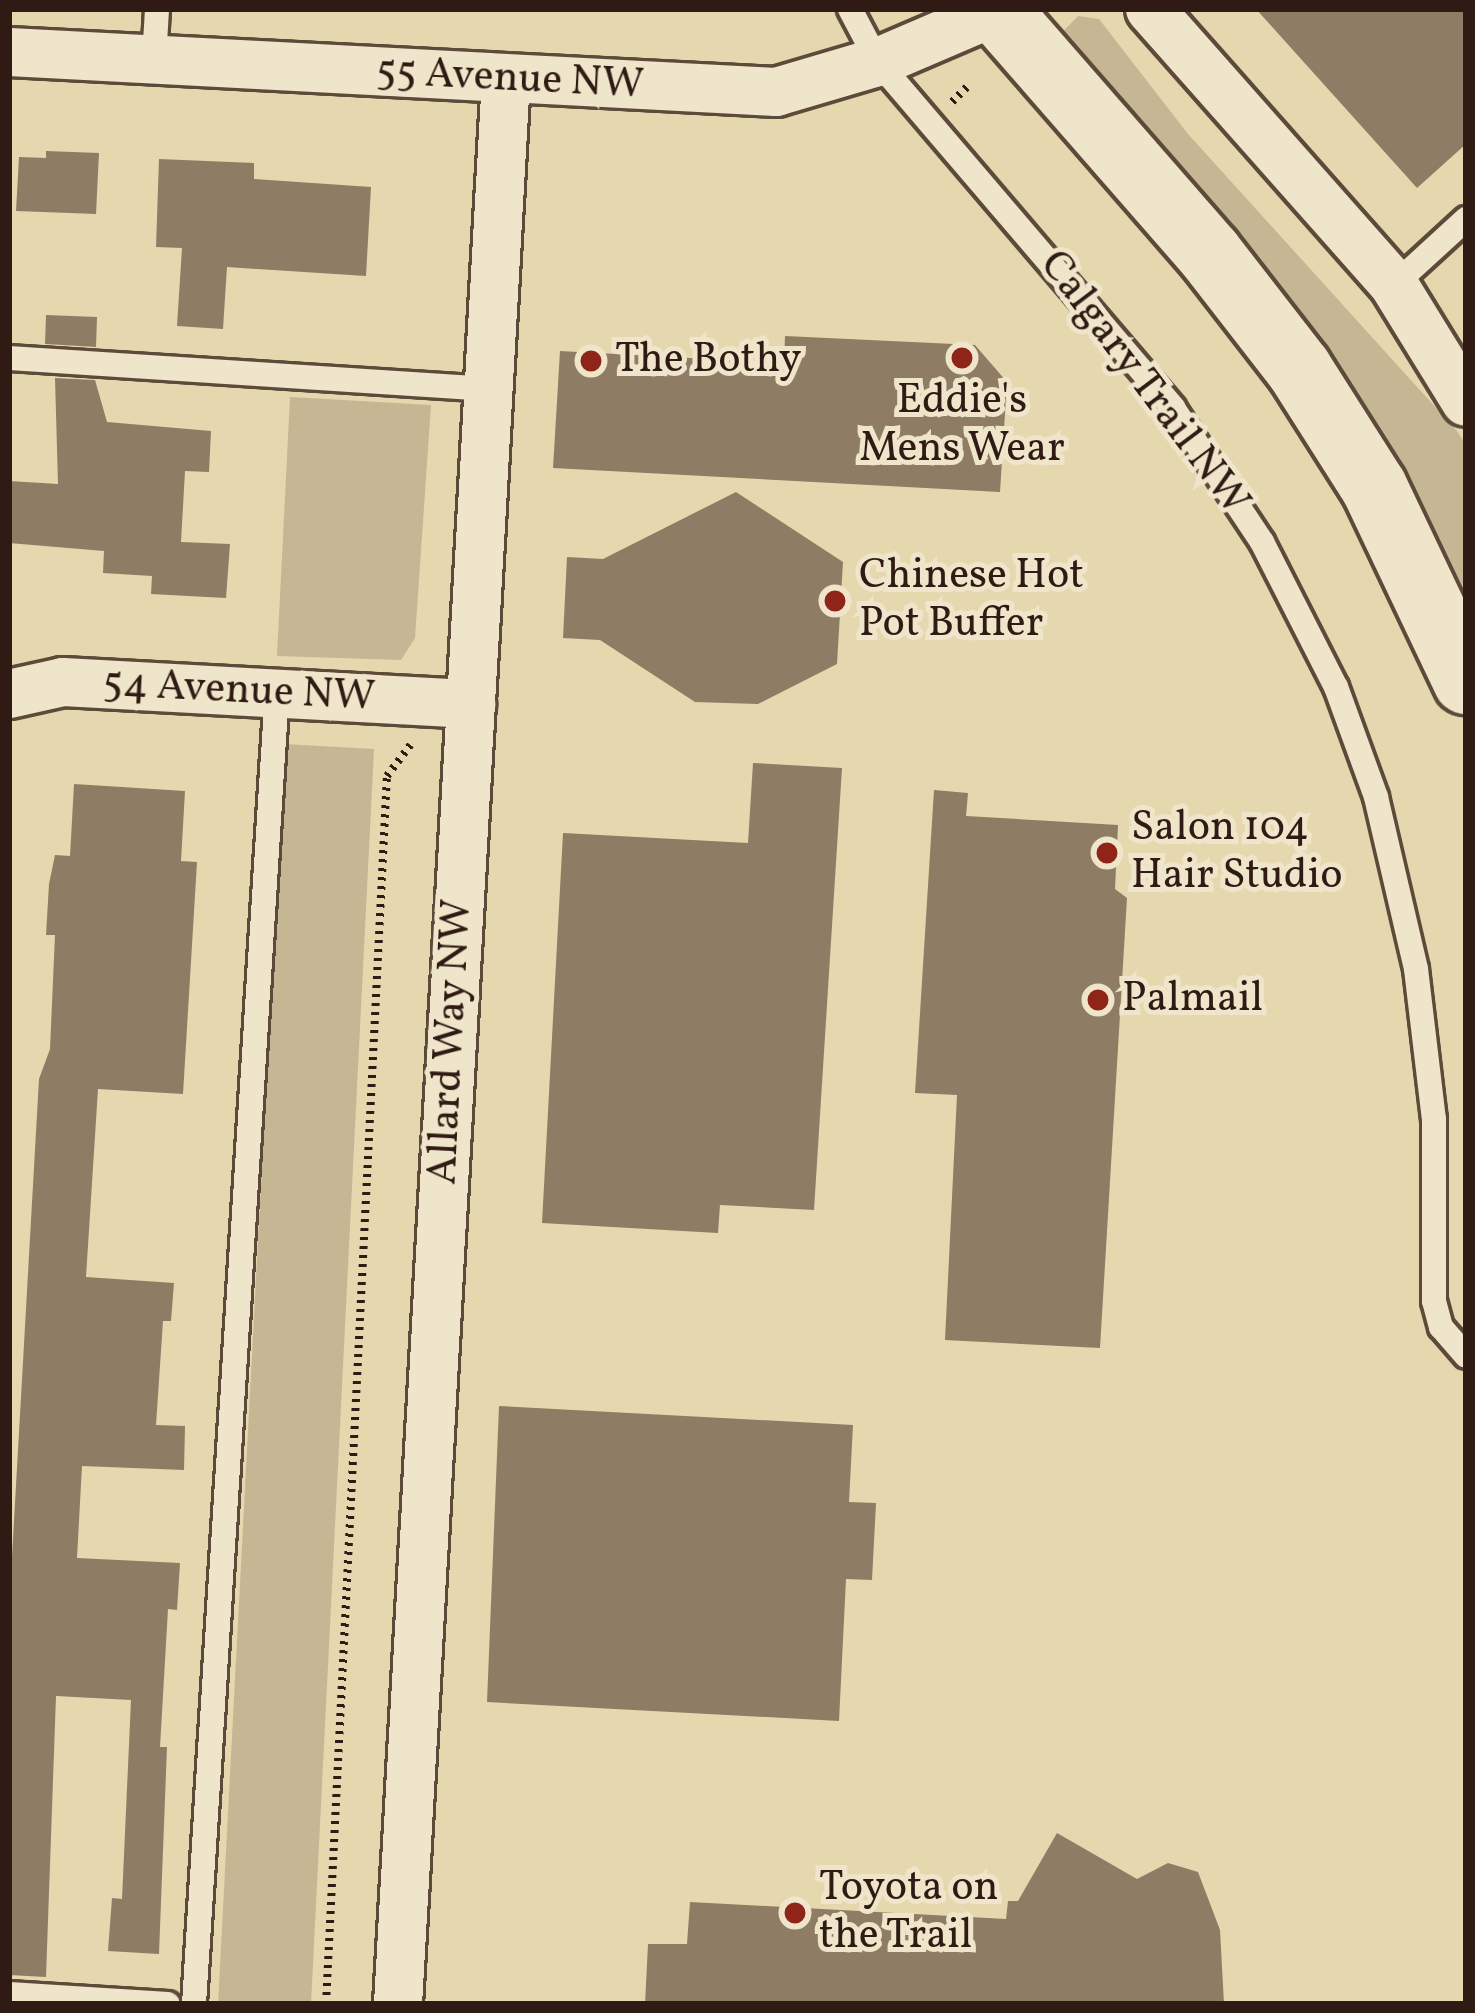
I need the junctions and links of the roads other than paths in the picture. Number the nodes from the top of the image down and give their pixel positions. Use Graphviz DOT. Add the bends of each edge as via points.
graph roads {
  1 [pos="157,9"];
  2 [pos="850,9"];
  3 [pos="996,10"];
  4 [pos="1150,13"];
  5 [pos="9,52"];
  6 [pos="154,60"];
  7 [pos="878,62"];
  8 [pos="506,81"];
  9 [pos="1466,219"];
  10 [pos="1394,285"];
  11 [pos="9,358"];
  12 [pos="1452,366"];
  13 [pos="489,388"];
  14 [pos="1466,402"];
  15 [pos="1466,681"];
  16 [pos="277,693"];
  17 [pos="9,694"];
  18 [pos="471,704"];
  19 [pos="1466,1356"];
  20 [pos="9,1994"];
  21 [pos="168,2004"];
  22 [pos="194,2004"];
  23 [pos="398,2004"];
  1 -- 6 [label="lane"];
  2 -- 7 [label="lane, Calgary Trail NW"];
  3 -- 7 [label="street, 55 Avenue NW"];
  3 -- 15 [label="main road" via="1210,253 1299,369 1384,506"];
  4 -- 10 [label="street"];
  5 -- 6 [label="street, 55 Avenue NW"];
  6 -- 8 [label="street, 55 Avenue NW"];
  7 -- 8 [label="street, 55 Avenue NW" via="776,92"];
  7 -- 19 [label="lane, Calgary Trail NW" via="1173,408 1262,542 1336,687 1376,797 1413,951 1434,1119 1434,1301 1441,1327"];
  8 -- 13 [label="street, Allard Way NW"];
  9 -- 10 [label="lane"];
  10 -- 12 [label="street"];
  11 -- 13 [label="lane"];
  12 -- 14 [label="street"];
  13 -- 18 [label="street, Allard Way NW"];
  16 -- 17 [label="street, 54 Avenue NW" via="63,682"];
  16 -- 18 [label="street, 54 Avenue NW"];
  16 -- 22 [label="lane"];
  18 -- 23 [label="street, Allard Way NW"];
  20 -- 21 [label="lane"];
}
